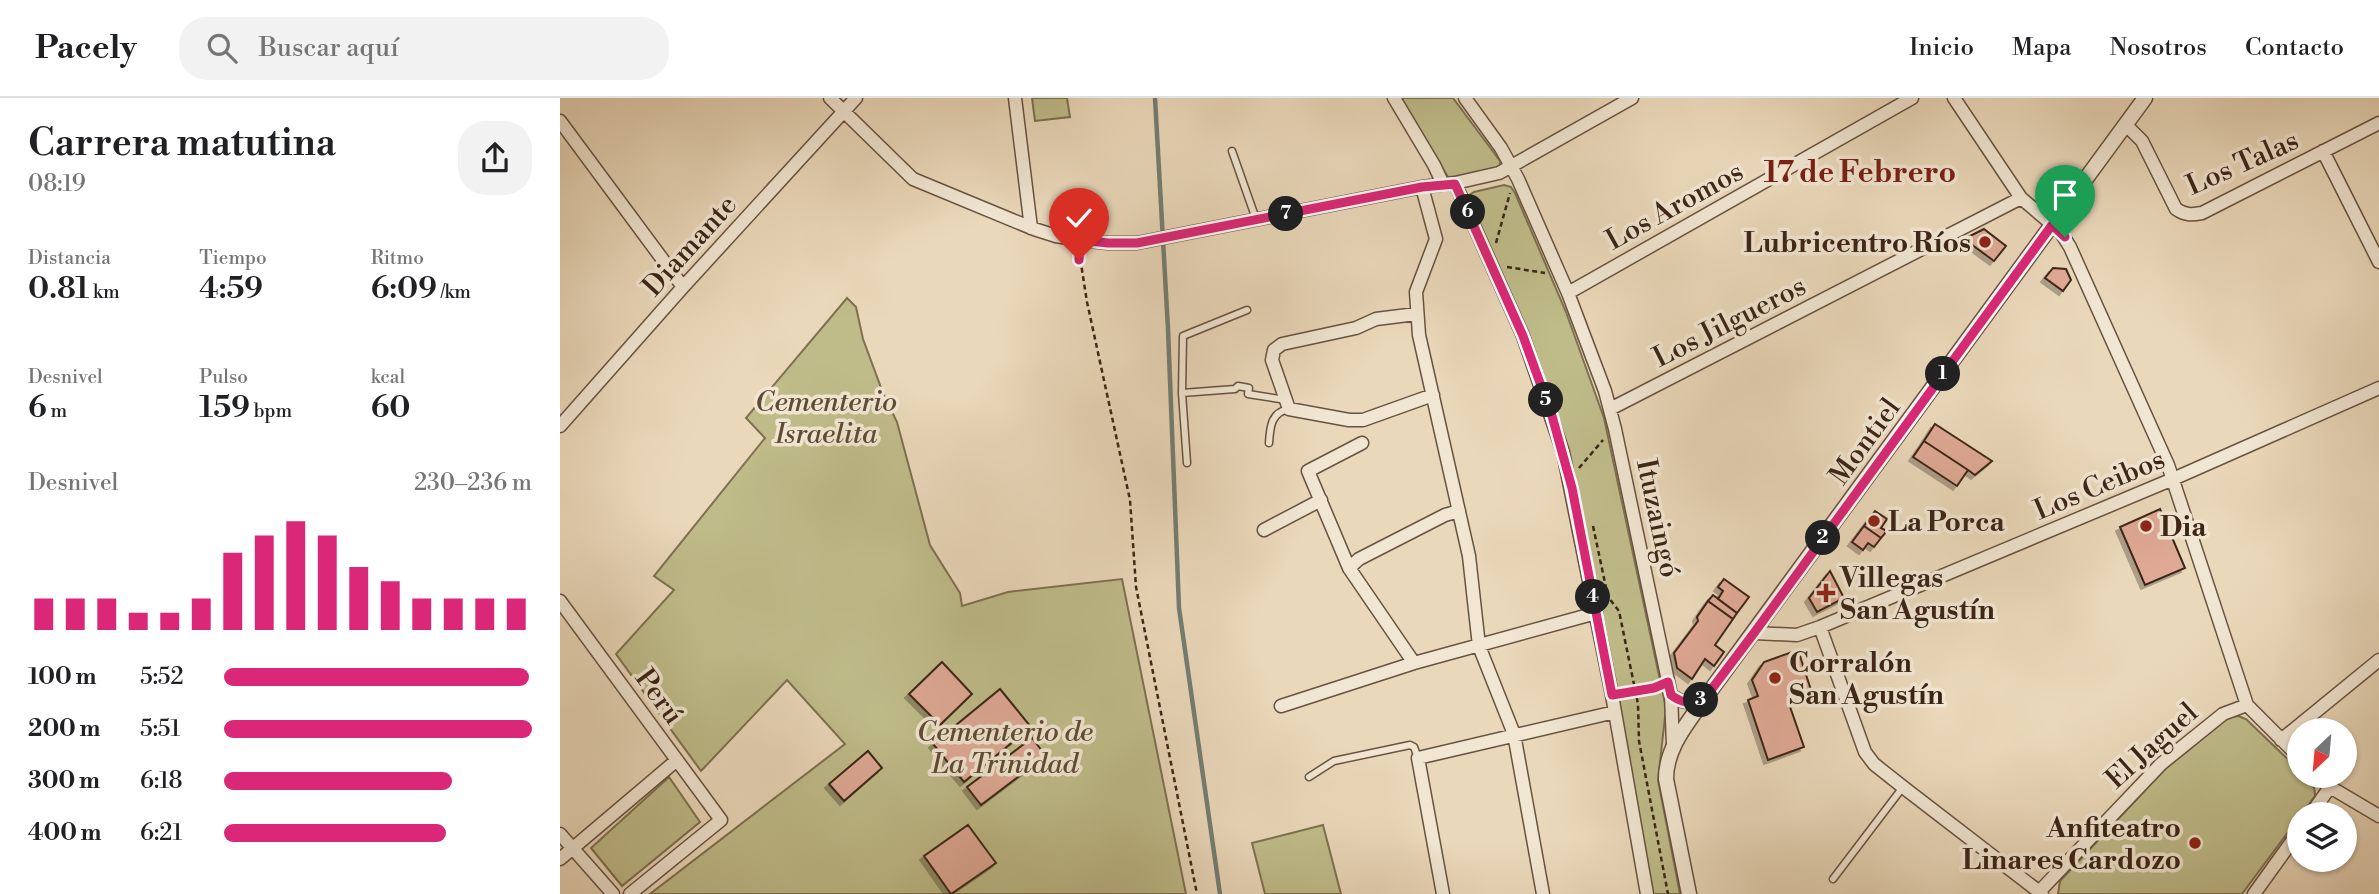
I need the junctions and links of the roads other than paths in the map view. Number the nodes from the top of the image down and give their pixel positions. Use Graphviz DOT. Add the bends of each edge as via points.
graph roads {
  1 [pos="830,98"];
  2 [pos="856,98"];
  3 [pos="1015,98"];
  4 [pos="1394,98"];
  5 [pos="1465,98"];
  6 [pos="1632,98"];
  7 [pos="1912,98"];
  8 [pos="1954,98"];
  9 [pos="2145,98"];
  10 [pos="844,111"];
  11 [pos="560,121"];
  12 [pos="2379,123"];
  13 [pos="2126,125"];
  14 [pos="1232,151"];
  15 [pos="2323,151"];
  16 [pos="1511,167"];
  17 [pos="1449,184"];
  18 [pos="1422,187"];
  19 [pos="2021,198"];
  20 [pos="1256,220"];
  21 [pos="2052,225"];
  22 [pos="1031,228"];
  23 [pos="2379,262"];
  24 [pos="683,287"];
  25 [pos="1569,293"];
  26 [pos="1247,310"];
  27 [pos="1416,314"];
  28 [pos="2379,388"];
  29 [pos="1182,393"];
  30 [pos="1433,395"];
  31 [pos="1287,405"];
  32 [pos="1610,410"];
  33 [pos="560,426"];
  34 [pos="1269,443"];
  35 [pos="1362,443"];
  36 [pos="1187,463"];
  37 [pos="2173,479"];
  38 [pos="1321,500"];
  39 [pos="1459,511"];
  40 [pos="1264,530"];
  41 [pos="1349,568"];
  42 [pos="560,601"];
  43 [pos="1596,613"];
  44 [pos="1821,627"];
  45 [pos="1754,633"];
  46 [pos="1479,646"];
  47 [pos="2379,660"];
  48 [pos="1414,663"];
  49 [pos="1670,688"];
  50 [pos="1705,698"];
  51 [pos="2247,705"];
  52 [pos="1281,706"];
  53 [pos="1615,712"];
  54 [pos="1514,734"];
  55 [pos="2281,740"];
  56 [pos="1674,745"];
  57 [pos="2287,746"];
  58 [pos="1418,758"];
  59 [pos="677,760"];
  60 [pos="1309,777"];
  61 [pos="1903,787"];
  62 [pos="2332,788"];
  63 [pos="2379,816"];
  64 [pos="560,834"];
  65 [pos="572,848"];
  66 [pos="2287,848"];
  67 [pos="560,859"];
  68 [pos="1833,879"];
  69 [pos="2039,893"];
  70 [pos="613,894"];
  71 [pos="630,894"];
  72 [pos="1443,894"];
  73 [pos="1543,894"];
  74 [pos="1647,894"];
  75 [pos="1689,894"];
  76 [pos="2254,894"];
  1 -- 10 [label="street"];
  2 -- 10 [label="street, Diamante"];
  3 -- 22 [label="street"];
  4 -- 17 [label="street"];
  5 -- 16 [label="street, Ituzaingó"];
  6 -- 16 [label="street"];
  7 -- 25 [label="street, Los Aromos"];
  8 -- 19 [label="street"];
  9 -- 13 [label="street, Montiel"];
  10 -- 22 [label="street" via="913,179"];
  10 -- 24 [label="street, Diamante"];
  11 -- 24 [label="street"];
  12 -- 15 [label="street, Los Talas"];
  13 -- 15 [label="street, Los Talas" via="2141,141 2176,209 2184,214 2202,213"];
  13 -- 21 [label="street, Montiel"];
  14 -- 20 [label="lane"];
  15 -- 23 [label="street"];
  16 -- 17 [label="street"];
  16 -- 25 [label="street, Ituzaingó"];
  17 -- 18 [label="street"];
  17 -- 43 [label="street" via="1523,336 1552,416 1572,488"];
  18 -- 20 [label="street"];
  18 -- 27 [label="street" via="1436,239 1418,283"];
  19 -- 21 [label="street"];
  19 -- 32 [label="street, Los Jilgueros"];
  20 -- 22 [label="street" via="1137,243 1080,240"];
  21 -- 37 [label="street" via="2070,247"];
  21 -- 45 [label="street, Montiel"];
  24 -- 33 [label="street, Diamante"];
  25 -- 32 [label="street, Ituzaingó"];
  26 -- 29 [label="lane" via="1185,333"];
  27 -- 30 [label="street"];
  27 -- 31 [label="street" via="1376,319 1277,347 1272,360"];
  28 -- 37 [label="street, Los Ceibos"];
  29 -- 31 [label="lane" via="1238,386 1249,388 1248,394"];
  29 -- 36 [label="lane"];
  30 -- 31 [label="street" via="1363,420"];
  30 -- 39 [label="street"];
  31 -- 34 [label="lane" via="1273,420"];
  32 -- 49 [label="street, Ituzaingó"];
  35 -- 38 [label="street" via="1308,471"];
  37 -- 44 [label="street, Los Ceibos"];
  37 -- 51 [label="street"];
  38 -- 40 [label="street"];
  38 -- 41 [label="street"];
  39 -- 41 [label="street"];
  39 -- 46 [label="street"];
  41 -- 48 [label="street"];
  42 -- 59 [label="street, Perú"];
  43 -- 46 [label="street"];
  43 -- 53 [label="street"];
  44 -- 45 [label="street, Los Ceibos" via="1797,635"];
  44 -- 61 [label="street" via="1865,752"];
  45 -- 50 [label="street, Montiel"];
  46 -- 48 [label="street"];
  46 -- 54 [label="street"];
  47 -- 55 [label="street"];
  48 -- 52 [label="street"];
  49 -- 50 [label="street" via="1679,701"];
  49 -- 56 [label="street, Ituzaingó"];
  50 -- 56 [label="street, Montiel"];
  51 -- 55 [label="street"];
  51 -- 69 [label="street, El Jaguel" via="2223,714 2161,764"];
  53 -- 54 [label="street"];
  53 -- 74 [label="street"];
  54 -- 58 [label="street"];
  54 -- 73 [label="street"];
  55 -- 57 [label="street"];
  56 -- 75 [label="street, Ituzaingó" via="1666,779"];
  58 -- 60 [label="lane" via="1410,745 1334,761"];
  58 -- 72 [label="street"];
  59 -- 65 [label="street"];
  59 -- 71 [label="street, Perú" via="721,820"];
  61 -- 68 [label="lane"];
  61 -- 69 [label="street"];
  62 -- 63 [label="street"];
  64 -- 65 [label="street"];
  65 -- 67 [label="street"];
  65 -- 70 [label="street"];
  66 -- 76 [label="street"];
}
